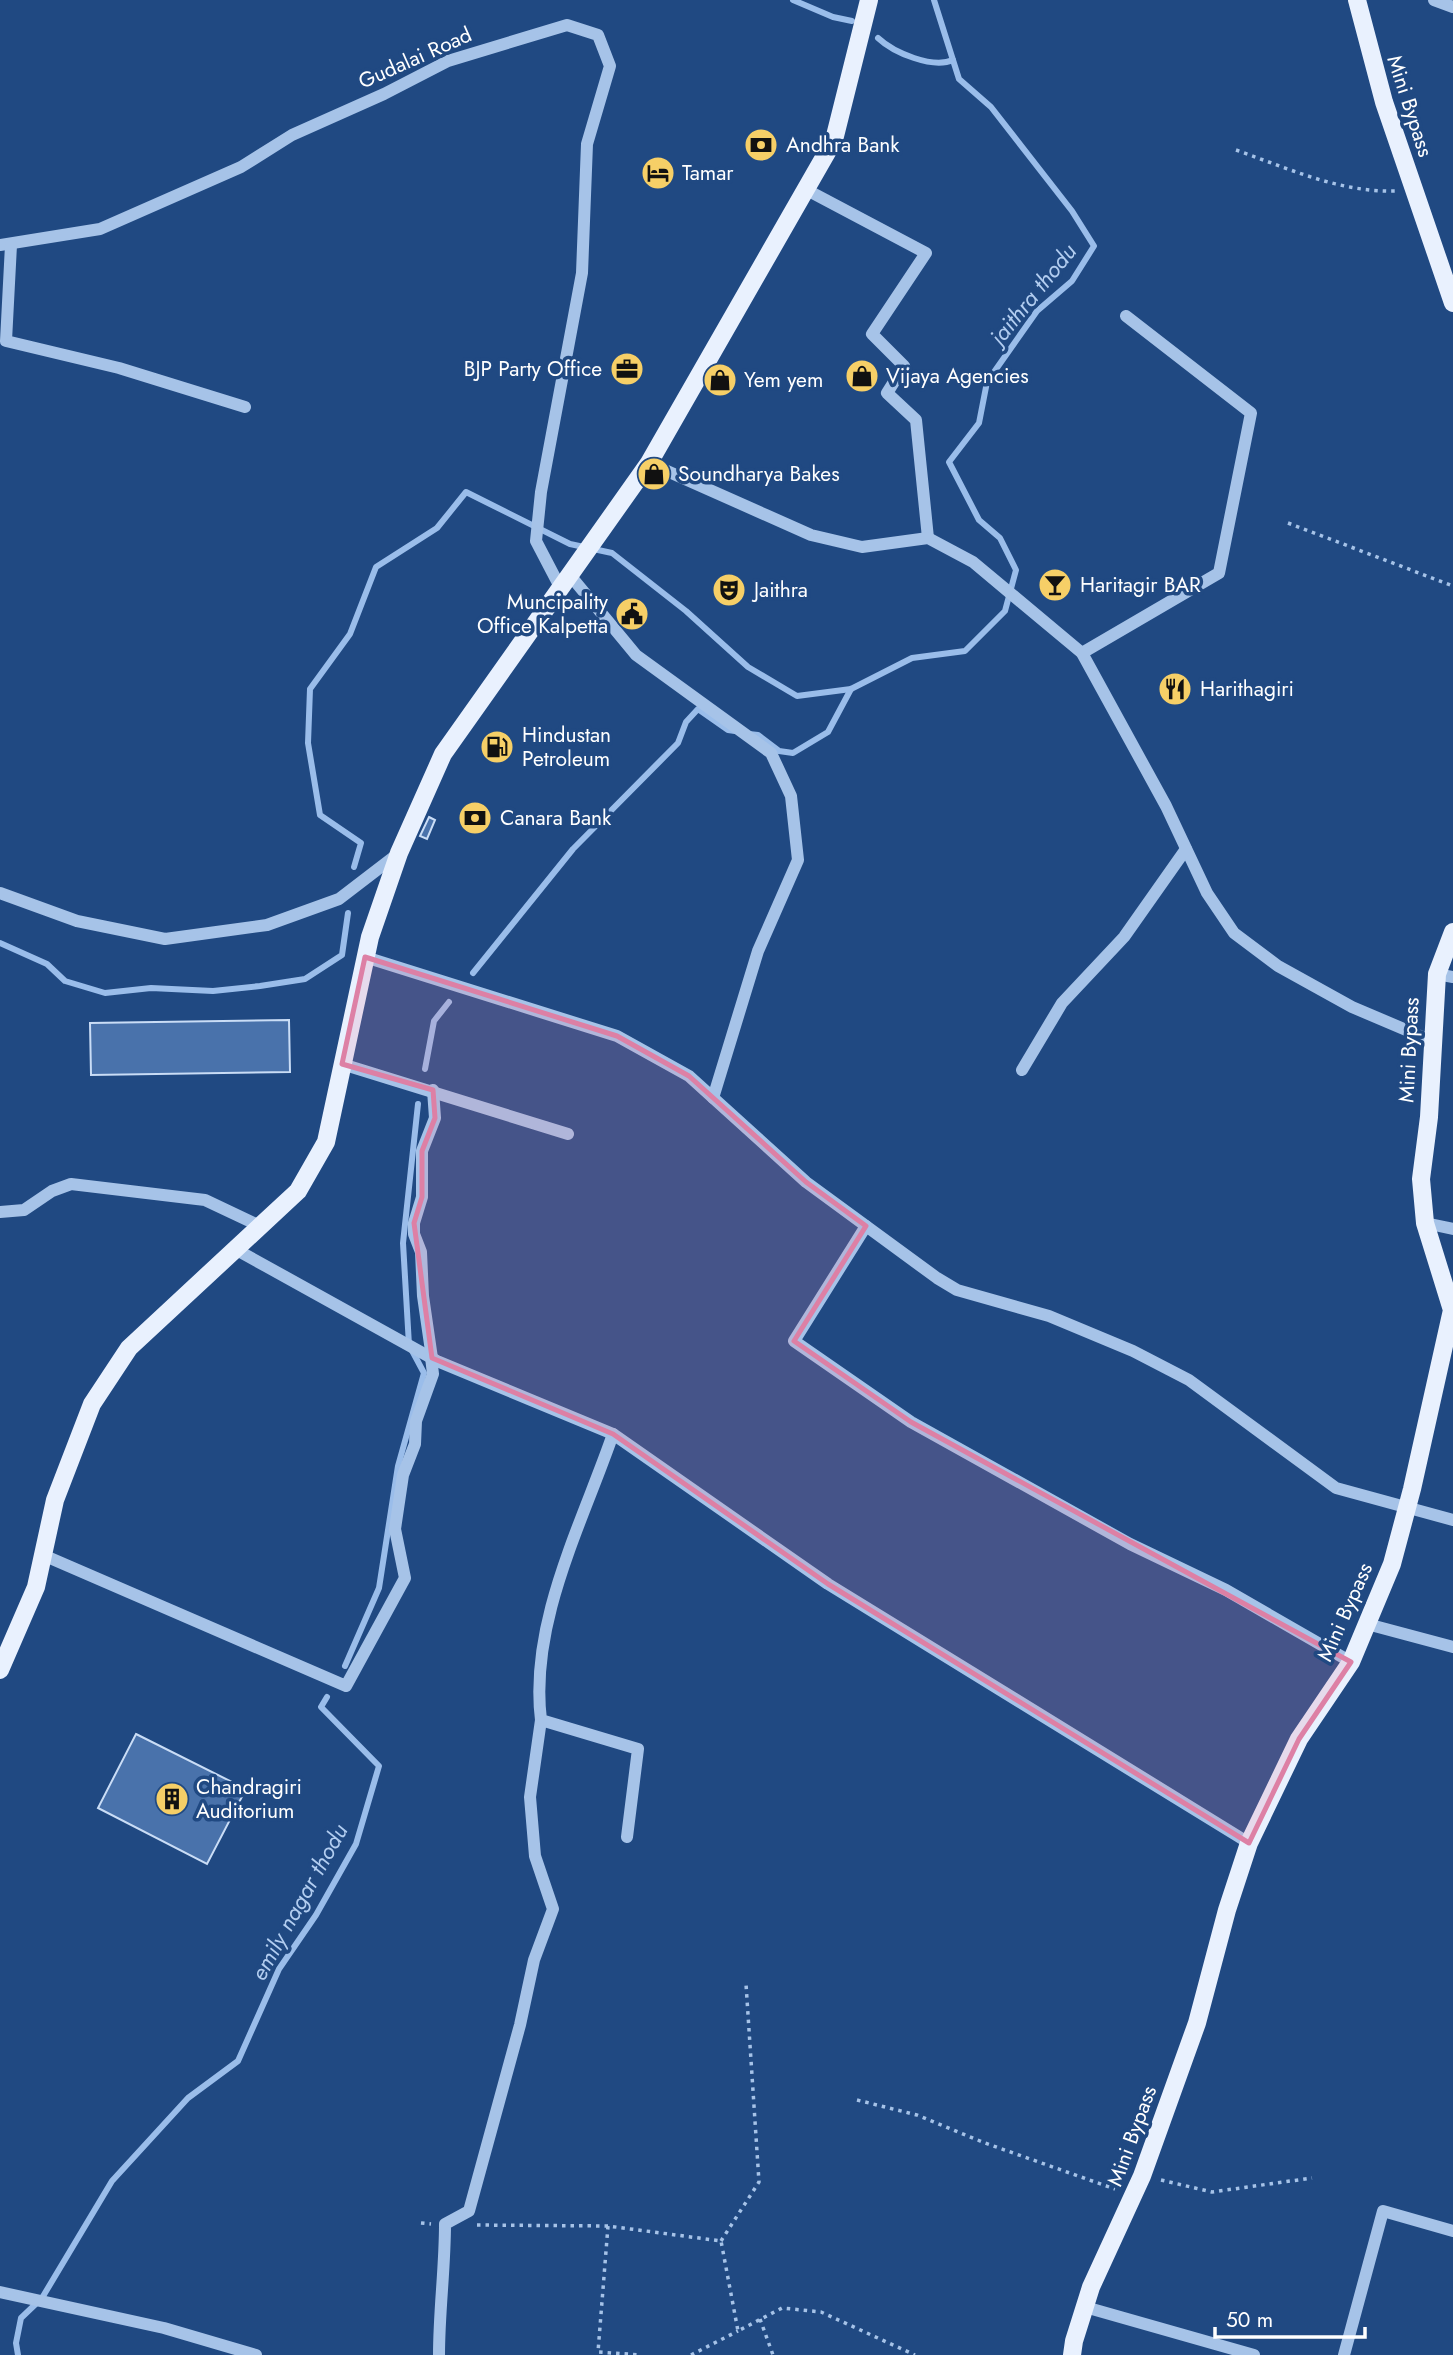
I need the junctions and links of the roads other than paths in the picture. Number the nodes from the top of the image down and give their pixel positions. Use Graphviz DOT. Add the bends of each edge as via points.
graph roads {
  1 [pos="869,0"];
  2 [pos="1357,0"];
  3 [pos="1434,0"];
  4 [pos="1453,7"];
  5 [pos="805,189"];
  6 [pos="6,245"];
  7 [pos="1453,303"];
  8 [pos="1126,316"];
  9 [pos="245,407"];
  10 [pos="649,463"];
  11 [pos="928,538"];
  12 [pos="570,573"];
  13 [pos="1082,653"];
  14 [pos="1186,849"];
  15 [pos="399,853"];
  16 [pos="0,893"];
  17 [pos="1453,932"];
  18 [pos="365,957"];
  19 [pos="1445,975"];
  20 [pos="1432,1041"];
  21 [pos="342,1064"];
  22 [pos="1022,1070"];
  23 [pos="433,1090"];
  24 [pos="713,1098"];
  25 [pos="568,1133"];
  26 [pos="0,1212"];
  27 [pos="1426,1223"];
  28 [pos="260,1226"];
  29 [pos="866,1226"];
  30 [pos="1453,1229"];
  31 [pos="235,1249"];
  32 [pos="432,1357"];
  33 [pos="613,1434"];
  34 [pos="1407,1509"];
  35 [pos="1453,1520"];
  36 [pos="43,1555"];
  37 [pos="1367,1624"];
  38 [pos="1453,1647"];
  39 [pos="1351,1662"];
  40 [pos="0,1670"];
  41 [pos="541,1720"];
  42 [pos="628,1837"];
  43 [pos="1249,1843"];
  44 [pos="1453,2231"];
  45 [pos="0,2292"];
  46 [pos="1085,2307"];
  47 [pos="256,2355"];
  48 [pos="439,2355"];
  49 [pos="1072,2355"];
  50 [pos="1254,2355"];
  51 [pos="1344,2355"];
  1 -- 5 [label="main road" via="834,139"];
  2 -- 7 [label="main road, Mini Bypass" via="1384,102"];
  3 -- 4 [label="street"];
  5 -- 10 [label="main road"];
  5 -- 11 [label="street" via="926,253 873,334 904,366 887,393 916,419"];
  6 -- 9 [label="street" via="6,341 119,368"];
  6 -- 12 [label="street, Gudalai Road" via="100,229 241,167 292,135 447,61 567,24 598,35 610,66 587,144 582,273 536,541"];
  8 -- 13 [label="street" via="1251,413 1219,573"];
  10 -- 11 [label="street" via="811,535 862,547"];
  10 -- 12 [label="main road"];
  11 -- 13 [label="street" via="973,562"];
  12 -- 15 [label="main road" via="443,754"];
  12 -- 24 [label="street, Gudalai Road" via="636,655 771,753 792,796 798,860 758,951"];
  13 -- 14 [label="street"];
  14 -- 20 [label="street" via="1207,893 1234,933 1278,966 1339,1000"];
  14 -- 22 [label="street" via="1124,937 1062,1003"];
  15 -- 16 [label="street" via="339,899 291,917 267,925 165,939 77,922"];
  15 -- 18 [label="main road"];
  17 -- 19 [label="main road, Mini Bypass"];
  18 -- 21 [label="main road"];
  18 -- 24 [label="street" via="617,1037 689,1076"];
  19 -- 20 [label="main road, Mini Bypass"];
  20 -- 27 [label="main road, Mini Bypass" via="1421,1179"];
  21 -- 23 [label="street"];
  21 -- 28 [label="main road" via="326,1142 298,1191"];
  23 -- 25 [label="street"];
  23 -- 32 [label="street" via="435,1118 422,1151 422,1197 414,1223"];
  24 -- 29 [label="street" via="806,1182"];
  26 -- 28 [label="street" via="24,1210 71,1184 205,1200"];
  27 -- 30 [label="street"];
  27 -- 34 [label="main road, Mini Bypass" via="1452,1310"];
  28 -- 31 [label="main road"];
  29 -- 34 [label="street" via="957,1290 1049,1316 1133,1351 1189,1380 1336,1488"];
  29 -- 39 [label="street" via="794,1341 911,1422"];
  31 -- 32 [label="street"];
  31 -- 36 [label="main road" via="129,1348 92,1404 55,1500"];
  32 -- 33 [label="street"];
  32 -- 36 [label="street" via="433,1374 403,1475 395,1529 405,1578 346,1686"];
  33 -- 41 [label="street" via="570,1541 544,1646 538,1693"];
  33 -- 43 [label="street" via="828,1584"];
  34 -- 35 [label="street"];
  34 -- 37 [label="main road, Mini Bypass" via="1392,1564"];
  36 -- 40 [label="main road" via="36,1587"];
  37 -- 38 [label="street"];
  37 -- 39 [label="main road, Mini Bypass"];
  39 -- 43 [label="main road, Mini Bypass" via="1299,1739"];
  41 -- 42 [label="street" via="638,1748"];
  41 -- 48 [label="street" via="530,1797 535,1856 553,1909 534,1959 469,2211 445,2224"];
  43 -- 46 [label="main road, Mini Bypass" via="1197,2022 1142,2176"];
  44 -- 51 [label="street" via="1383,2211"];
  45 -- 47 [label="street" via="164,2328"];
  46 -- 49 [label="main road, Mini Bypass"];
  46 -- 50 [label="street"];
}
